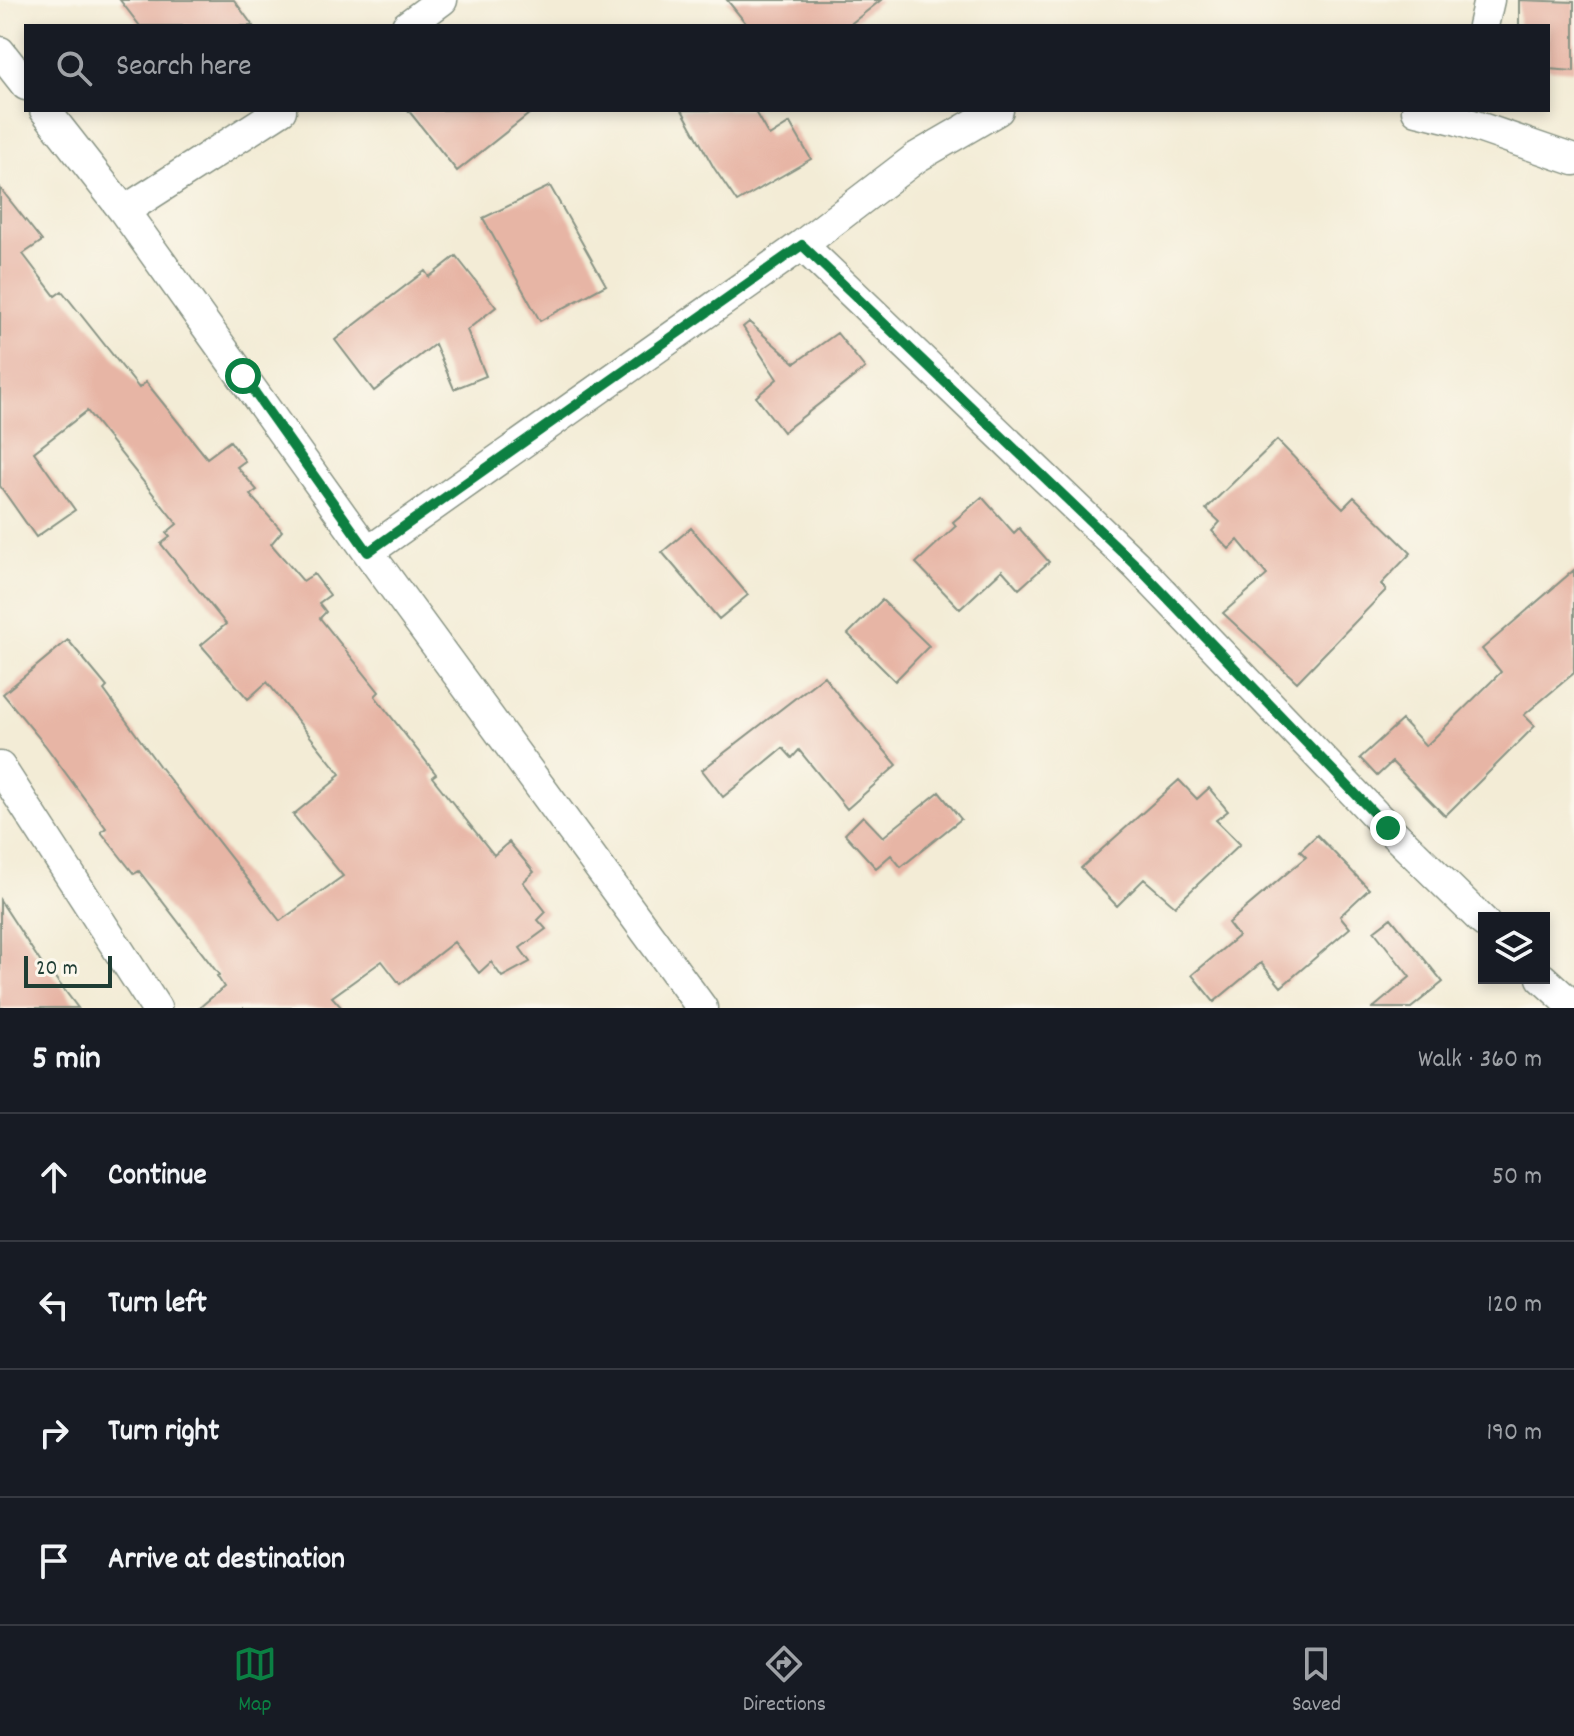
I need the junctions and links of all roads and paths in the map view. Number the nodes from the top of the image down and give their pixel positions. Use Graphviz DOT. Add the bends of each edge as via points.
graph roads {
  1 [pos="442,0"];
  2 [pos="1489,0"];
  3 [pos="410,24"];
  4 [pos="1483,24"];
  5 [pos="0,52"];
  6 [pos="24,82"];
  7 [pos="47,112"];
  8 [pos="278,112"];
  9 [pos="995,112"];
  10 [pos="1434,112"];
  11 [pos="1459,115"];
  12 [pos="1574,160"];
  13 [pos="124,211"];
  14 [pos="802,245"];
  15 [pos="368,552"];
  16 [pos="0,767"];
  17 [pos="1478,916"];
  18 [pos="1549,984"];
  19 [pos="1574,1007"];
  20 [pos="156,1008"];
  21 [pos="702,1008"];
  1 -- 3 [label="street"];
  2 -- 4 [label="street"];
  5 -- 6 [label="street"];
  7 -- 13 [label="street"];
  8 -- 13 [label="street"];
  9 -- 14 [label="street" via="917,157"];
  10 -- 11 [label="street"];
  11 -- 12 [label="street"];
  13 -- 15 [label="street"];
  14 -- 15 [label="street"];
  14 -- 17 [label="street" via="1137,566"];
  15 -- 21 [label="street"];
  16 -- 20 [label="street"];
  18 -- 19 [label="street"];
}
